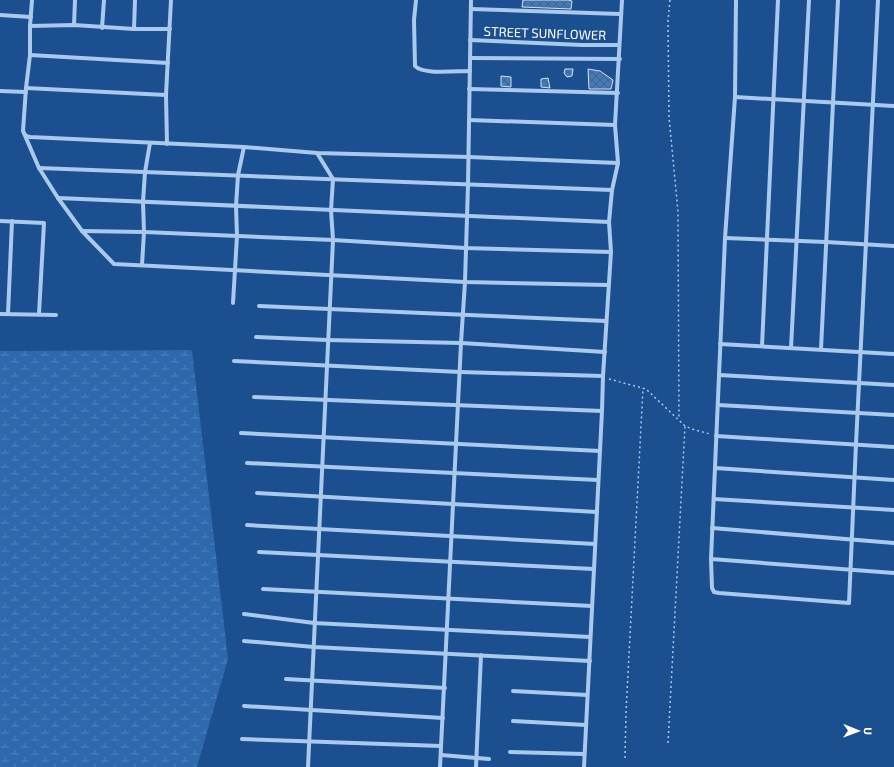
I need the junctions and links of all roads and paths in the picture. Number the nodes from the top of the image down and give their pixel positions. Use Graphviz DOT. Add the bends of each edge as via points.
graph roads {
  1 [pos="32,0"];
  2 [pos="75,0"];
  3 [pos="104,0"];
  4 [pos="135,0"];
  5 [pos="171,0"];
  6 [pos="416,0"];
  7 [pos="471,0"];
  8 [pos="622,0"];
  9 [pos="670,0"];
  10 [pos="736,0"];
  11 [pos="778,0"];
  12 [pos="809,0"];
  13 [pos="838,0"];
  14 [pos="878,0"];
  15 [pos="471,8"];
  16 [pos="620,14"];
  17 [pos="0,15"];
  18 [pos="31,17"];
  19 [pos="74,25"];
  20 [pos="30,26"];
  21 [pos="102,28"];
  22 [pos="134,29"];
  23 [pos="170,29"];
  24 [pos="470,40"];
  25 [pos="619,45"];
  26 [pos="30,55"];
  27 [pos="470,58"];
  28 [pos="620,59"];
  29 [pos="168,63"];
  30 [pos="470,71"];
  31 [pos="469,89"];
  32 [pos="26,90"];
  33 [pos="0,92"];
  34 [pos="618,93"];
  35 [pos="166,95"];
  36 [pos="735,97"];
  37 [pos="773,100"];
  38 [pos="803,101"];
  39 [pos="833,102"];
  40 [pos="873,105"];
  41 [pos="894,106"];
  42 [pos="469,120"];
  43 [pos="615,125"];
  44 [pos="23,131"];
  45 [pos="150,143"];
  46 [pos="167,144"];
  47 [pos="244,147"];
  48 [pos="317,153"];
  49 [pos="469,157"];
  50 [pos="618,163"];
  51 [pos="39,168"];
  52 [pos="145,172"];
  53 [pos="238,175"];
  54 [pos="334,179"];
  55 [pos="468,186"];
  56 [pos="612,190"];
  57 [pos="58,198"];
  58 [pos="143,202"];
  59 [pos="236,206"];
  60 [pos="331,210"];
  61 [pos="467,216"];
  62 [pos="0,221"];
  63 [pos="12,221"];
  64 [pos="609,222"];
  65 [pos="82,231"];
  66 [pos="144,232"];
  67 [pos="237,236"];
  68 [pos="724,238"];
  69 [pos="333,240"];
  70 [pos="766,240"];
  71 [pos="796,241"];
  72 [pos="826,242"];
  73 [pos="866,245"];
  74 [pos="894,246"];
  75 [pos="465,248"];
  76 [pos="611,252"];
  77 [pos="142,265"];
  78 [pos="235,271"];
  79 [pos="330,274"];
  80 [pos="465,282"];
  81 [pos="608,285"];
  82 [pos="233,303"];
  83 [pos="259,306"];
  84 [pos="328,309"];
  85 [pos="0,314"];
  86 [pos="8,314"];
  87 [pos="39,314"];
  88 [pos="56,314"];
  89 [pos="463,315"];
  90 [pos="606,321"];
  91 [pos="256,337"];
  92 [pos="327,340"];
  93 [pos="461,343"];
  94 [pos="720,344"];
  95 [pos="762,346"];
  96 [pos="791,348"];
  97 [pos="821,349"];
  98 [pos="605,352"];
  99 [pos="861,352"];
  100 [pos="894,354"];
  101 [pos="234,361"];
  102 [pos="326,366"];
  103 [pos="460,372"];
  104 [pos="719,375"];
  105 [pos="603,376"];
  106 [pos="859,383"];
  107 [pos="894,385"];
  108 [pos="643,388"];
  109 [pos="254,397"];
  110 [pos="325,400"];
  111 [pos="458,405"];
  112 [pos="718,405"];
  113 [pos="602,411"];
  114 [pos="858,413"];
  115 [pos="894,415"];
  116 [pos="679,420"];
  117 [pos="685,426"];
  118 [pos="241,433"];
  119 [pos="716,436"];
  120 [pos="323,437"];
  121 [pos="456,444"];
  122 [pos="856,444"];
  123 [pos="894,447"];
  124 [pos="600,451"];
  125 [pos="247,463"];
  126 [pos="321,467"];
  127 [pos="715,468"];
  128 [pos="454,473"];
  129 [pos="854,477"];
  130 [pos="598,480"];
  131 [pos="894,480"];
  132 [pos="257,493"];
  133 [pos="320,496"];
  134 [pos="714,499"];
  135 [pos="453,504"];
  136 [pos="853,508"];
  137 [pos="894,510"];
  138 [pos="597,512"];
  139 [pos="247,525"];
  140 [pos="712,528"];
  141 [pos="319,529"];
  142 [pos="451,536"];
  143 [pos="851,539"];
  144 [pos="894,543"];
  145 [pos="595,544"];
  146 [pos="259,552"];
  147 [pos="317,555"];
  148 [pos="711,559"];
  149 [pos="450,562"];
  150 [pos="594,569"];
  151 [pos="850,569"];
  152 [pos="894,573"];
  153 [pos="263,589"];
  154 [pos="316,592"];
  155 [pos="448,598"];
  156 [pos="592,606"];
  157 [pos="244,614"];
  158 [pos="314,622"];
  159 [pos="447,629"];
  160 [pos="590,637"];
  161 [pos="244,641"];
  162 [pos="314,647"];
  163 [pos="447,654"];
  164 [pos="482,656"];
  165 [pos="590,661"];
  166 [pos="286,679"];
  167 [pos="312,681"];
  168 [pos="445,688"];
  169 [pos="513,691"];
  170 [pos="587,695"];
  171 [pos="244,706"];
  172 [pos="310,710"];
  173 [pos="443,718"];
  174 [pos="513,721"];
  175 [pos="586,725"];
  176 [pos="242,739"];
  177 [pos="309,741"];
  178 [pos="668,743"];
  179 [pos="441,746"];
  180 [pos="510,752"];
  181 [pos="584,754"];
  182 [pos="441,755"];
  183 [pos="476,757"];
  184 [pos="625,758"];
  185 [pos="489,759"];
  186 [pos="308,767"];
  187 [pos="440,767"];
  188 [pos="476,767"];
  189 [pos="584,767"];
  1 -- 18 [label="street"];
  2 -- 19 [label="street"];
  3 -- 21 [label="street"];
  4 -- 22 [label="street"];
  5 -- 23 [label="street"];
  6 -- 30 [label="street" via="415,66 421,70 431,71"];
  7 -- 15 [label="street"];
  8 -- 16 [label="street"];
  9 -- 116 [label="path" via="669,117 678,212"];
  10 -- 36 [label="street"];
  11 -- 37 [label="street"];
  12 -- 38 [label="street"];
  13 -- 39 [label="street"];
  14 -- 40 [label="street"];
  15 -- 16 [label="street"];
  15 -- 24 [label="street"];
  16 -- 25 [label="street"];
  17 -- 18 [label="street"];
  18 -- 20 [label="street"];
  19 -- 20 [label="street"];
  19 -- 21 [label="street"];
  20 -- 26 [label="street"];
  21 -- 22 [label="street"];
  22 -- 23 [label="street"];
  23 -- 29 [label="street"];
  24 -- 25 [label="street, STREET SUNFLOWER"];
  24 -- 27 [label="street"];
  25 -- 28 [label="street"];
  26 -- 29 [label="street"];
  26 -- 32 [label="street"];
  27 -- 28 [label="street"];
  27 -- 30 [label="street"];
  28 -- 34 [label="street"];
  29 -- 35 [label="street"];
  30 -- 31 [label="street"];
  31 -- 34 [label="street"];
  31 -- 42 [label="street"];
  32 -- 33 [label="street"];
  32 -- 35 [label="street"];
  32 -- 44 [label="street"];
  34 -- 43 [label="street"];
  35 -- 46 [label="street"];
  36 -- 37 [label="street"];
  36 -- 68 [label="street"];
  37 -- 38 [label="street"];
  37 -- 70 [label="street"];
  38 -- 39 [label="street"];
  38 -- 71 [label="street"];
  39 -- 40 [label="street"];
  39 -- 72 [label="street"];
  40 -- 41 [label="street"];
  40 -- 73 [label="street"];
  42 -- 43 [label="street"];
  42 -- 49 [label="street"];
  43 -- 50 [label="street"];
  44 -- 45 [label="street" via="30,137"];
  44 -- 51 [label="street"];
  45 -- 46 [label="street"];
  45 -- 52 [label="street"];
  46 -- 47 [label="street"];
  47 -- 48 [label="street"];
  47 -- 53 [label="street"];
  48 -- 49 [label="street"];
  48 -- 54 [label="street"];
  49 -- 50 [label="street"];
  49 -- 55 [label="street"];
  50 -- 56 [label="street"];
  51 -- 52 [label="street"];
  51 -- 57 [label="street"];
  52 -- 53 [label="street"];
  52 -- 58 [label="street"];
  53 -- 54 [label="street"];
  53 -- 59 [label="street"];
  54 -- 55 [label="street"];
  54 -- 60 [label="street"];
  55 -- 56 [label="street"];
  55 -- 61 [label="street"];
  56 -- 64 [label="street"];
  57 -- 58 [label="street"];
  57 -- 65 [label="street"];
  58 -- 59 [label="street"];
  58 -- 66 [label="street"];
  59 -- 60 [label="street"];
  59 -- 67 [label="street"];
  60 -- 61 [label="street"];
  60 -- 69 [label="street"];
  61 -- 64 [label="street"];
  61 -- 75 [label="street"];
  62 -- 63 [label="street"];
  63 -- 86 [label="street"];
  63 -- 87 [label="street" via="44,223"];
  64 -- 76 [label="street"];
  65 -- 66 [label="street"];
  65 -- 77 [label="street" via="114,264"];
  66 -- 67 [label="street"];
  66 -- 77 [label="street"];
  67 -- 69 [label="street"];
  67 -- 78 [label="street"];
  68 -- 70 [label="street"];
  68 -- 94 [label="street"];
  69 -- 75 [label="street"];
  69 -- 79 [label="street"];
  70 -- 71 [label="street"];
  70 -- 95 [label="street"];
  71 -- 72 [label="street"];
  71 -- 96 [label="street"];
  72 -- 73 [label="street"];
  72 -- 97 [label="street"];
  73 -- 74 [label="street"];
  73 -- 99 [label="street"];
  75 -- 76 [label="street"];
  75 -- 80 [label="street"];
  76 -- 81 [label="street"];
  77 -- 78 [label="street"];
  78 -- 79 [label="street"];
  78 -- 82 [label="street"];
  79 -- 80 [label="street"];
  79 -- 84 [label="street"];
  80 -- 81 [label="street"];
  80 -- 89 [label="street"];
  81 -- 90 [label="street"];
  83 -- 84 [label="street"];
  84 -- 89 [label="street"];
  84 -- 92 [label="street"];
  85 -- 86 [label="street"];
  86 -- 87 [label="street"];
  87 -- 88 [label="street"];
  89 -- 90 [label="street"];
  89 -- 93 [label="street"];
  90 -- 98 [label="street"];
  91 -- 92 [label="street"];
  92 -- 93 [label="street"];
  92 -- 102 [label="street"];
  93 -- 98 [label="street"];
  93 -- 103 [label="street"];
  94 -- 95 [label="street"];
  94 -- 104 [label="street"];
  95 -- 96 [label="street"];
  96 -- 97 [label="street"];
  97 -- 99 [label="street"];
  98 -- 105 [label="street"];
  99 -- 100 [label="street"];
  99 -- 106 [label="street"];
  101 -- 102 [label="street"];
  102 -- 103 [label="street"];
  102 -- 110 [label="street"];
  103 -- 105 [label="street"];
  103 -- 111 [label="street"];
  104 -- 106 [label="street"];
  104 -- 112 [label="street"];
  105 -- 108 [label="path" via="619,383"];
  105 -- 113 [label="street"];
  106 -- 107 [label="street"];
  106 -- 114 [label="street"];
  108 -- 116 [label="path"];
  108 -- 184 [label="path"];
  109 -- 110 [label="street"];
  110 -- 111 [label="street"];
  110 -- 120 [label="street"];
  111 -- 113 [label="street"];
  111 -- 121 [label="street"];
  112 -- 114 [label="street"];
  112 -- 119 [label="street"];
  113 -- 124 [label="street"];
  114 -- 115 [label="street"];
  114 -- 122 [label="street"];
  116 -- 117 [label="path"];
  117 -- 119 [label="path"];
  117 -- 178 [label="path"];
  118 -- 120 [label="street"];
  119 -- 122 [label="street"];
  119 -- 127 [label="street"];
  120 -- 121 [label="street"];
  120 -- 126 [label="street"];
  121 -- 124 [label="street"];
  121 -- 128 [label="street"];
  122 -- 123 [label="street"];
  122 -- 129 [label="street"];
  124 -- 130 [label="street"];
  125 -- 126 [label="street"];
  126 -- 128 [label="street"];
  126 -- 133 [label="street"];
  127 -- 129 [label="street"];
  127 -- 134 [label="street"];
  128 -- 130 [label="street"];
  128 -- 135 [label="street"];
  129 -- 131 [label="street"];
  129 -- 136 [label="street"];
  130 -- 138 [label="street"];
  132 -- 133 [label="street"];
  133 -- 135 [label="street"];
  133 -- 141 [label="street"];
  134 -- 136 [label="street"];
  134 -- 140 [label="street"];
  135 -- 138 [label="street"];
  135 -- 142 [label="street"];
  136 -- 137 [label="street"];
  136 -- 143 [label="street"];
  138 -- 145 [label="street"];
  139 -- 141 [label="street"];
  140 -- 143 [label="street"];
  140 -- 148 [label="street"];
  141 -- 142 [label="street"];
  141 -- 147 [label="street"];
  142 -- 145 [label="street"];
  142 -- 149 [label="street"];
  143 -- 144 [label="street"];
  143 -- 151 [label="street"];
  145 -- 150 [label="street"];
  146 -- 147 [label="street"];
  147 -- 149 [label="street"];
  147 -- 154 [label="street"];
  148 -- 151 [label="street"];
  148 -- 151 [label="street" via="712,590 719,593 849,603"];
  149 -- 150 [label="street"];
  149 -- 155 [label="street"];
  150 -- 156 [label="street"];
  151 -- 152 [label="street"];
  153 -- 154 [label="street"];
  154 -- 155 [label="street"];
  154 -- 158 [label="street"];
  155 -- 156 [label="street"];
  155 -- 159 [label="street"];
  156 -- 160 [label="street"];
  157 -- 158 [label="street"];
  158 -- 159 [label="street"];
  158 -- 162 [label="street"];
  159 -- 160 [label="street"];
  159 -- 163 [label="street"];
  160 -- 165 [label="street"];
  161 -- 162 [label="street"];
  162 -- 163 [label="street"];
  162 -- 167 [label="street"];
  163 -- 164 [label="street"];
  163 -- 168 [label="street"];
  164 -- 165 [label="street"];
  164 -- 183 [label="street"];
  165 -- 170 [label="street"];
  166 -- 167 [label="street"];
  167 -- 168 [label="street"];
  167 -- 172 [label="street"];
  168 -- 173 [label="street"];
  169 -- 170 [label="street"];
  170 -- 175 [label="street"];
  171 -- 172 [label="street"];
  172 -- 173 [label="street"];
  172 -- 177 [label="street"];
  173 -- 179 [label="street"];
  174 -- 175 [label="street"];
  175 -- 181 [label="street"];
  176 -- 177 [label="street"];
  177 -- 179 [label="street"];
  177 -- 186 [label="street"];
  179 -- 182 [label="street"];
  180 -- 181 [label="street"];
  181 -- 189 [label="street"];
  182 -- 183 [label="street"];
  182 -- 187 [label="street"];
  183 -- 185 [label="street"];
  183 -- 188 [label="street"];
}
